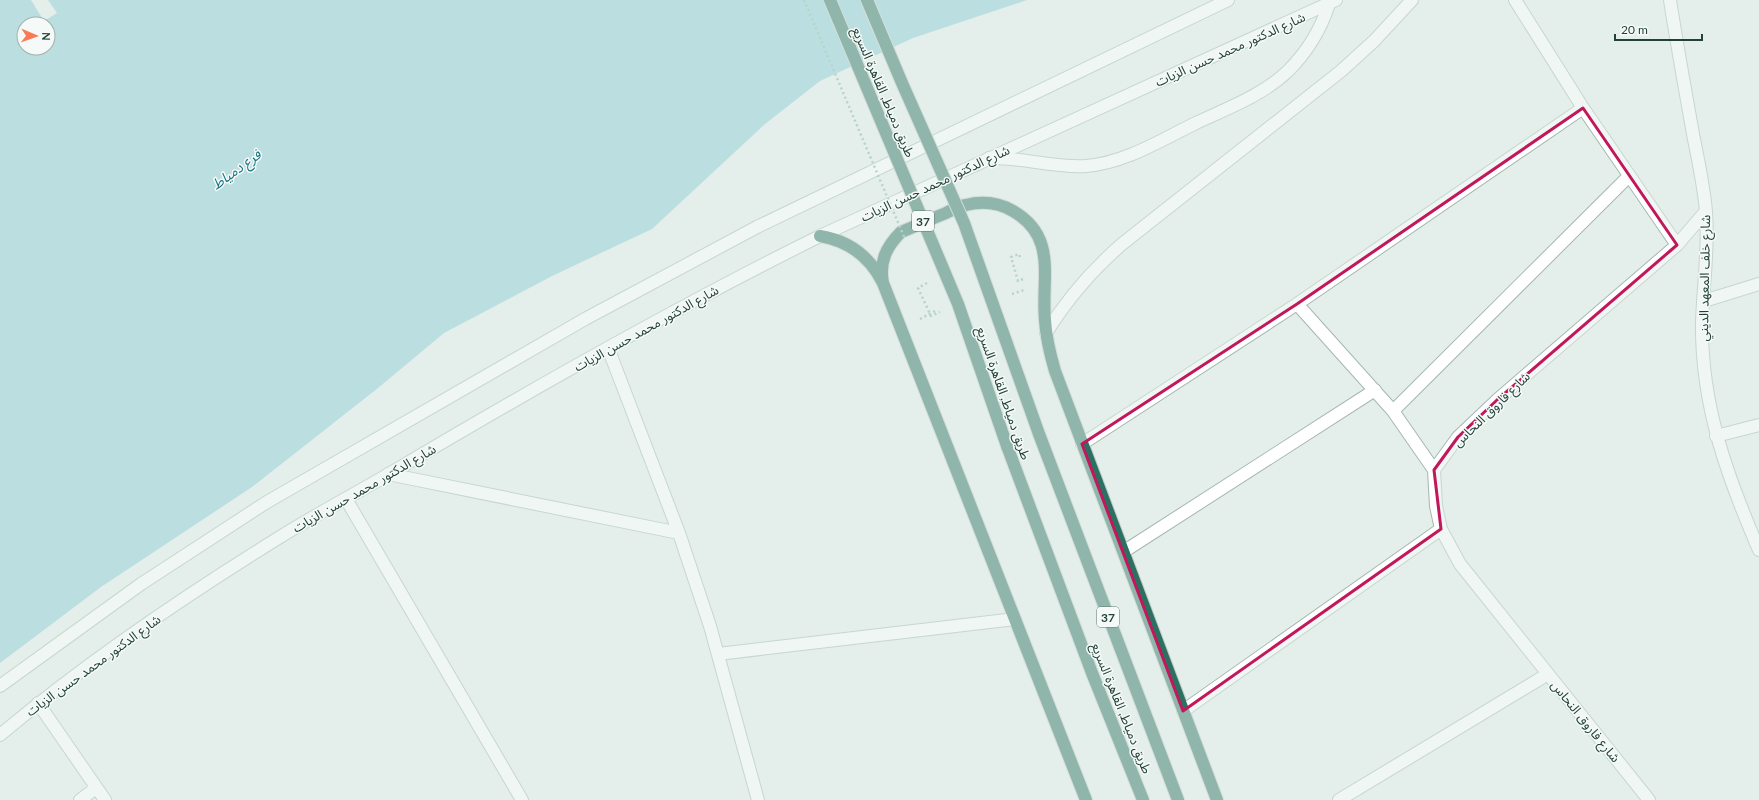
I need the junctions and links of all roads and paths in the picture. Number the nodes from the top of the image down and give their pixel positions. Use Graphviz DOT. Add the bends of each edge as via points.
graph roads {
  1 [pos="804,0"];
  2 [pos="830,0"];
  3 [pos="867,0"];
  4 [pos="1228,0"];
  5 [pos="1412,0"];
  6 [pos="1515,0"];
  7 [pos="1670,0"];
  8 [pos="1333,2"];
  9 [pos="1583,108"];
  10 [pos="989,158"];
  11 [pos="1630,176"];
  12 [pos="1706,211"];
  13 [pos="820,236"];
  14 [pos="906,241"];
  15 [pos="1677,245"];
  16 [pos="1019,254"];
  17 [pos="922,277"];
  18 [pos="1018,281"];
  19 [pos="883,283"];
  20 [pos="927,283"];
  21 [pos="1759,284"];
  22 [pos="928,292"];
  23 [pos="1704,301"];
  24 [pos="1297,304"];
  25 [pos="934,306"];
  26 [pos="937,314"];
  27 [pos="931,316"];
  28 [pos="1046,333"];
  29 [pos="608,348"];
  30 [pos="1375,390"];
  31 [pos="1393,411"];
  32 [pos="1759,426"];
  33 [pos="1716,436"];
  34 [pos="1082,444"];
  35 [pos="1434,470"];
  36 [pos="388,474"];
  37 [pos="346,498"];
  38 [pos="1441,528"];
  39 [pos="679,533"];
  40 [pos="1759,550"];
  41 [pos="1123,552"];
  42 [pos="1015,619"];
  43 [pos="718,654"];
  44 [pos="1548,674"];
  45 [pos="0,686"];
  46 [pos="38,703"];
  47 [pos="1183,711"];
  48 [pos="0,735"];
  49 [pos="96,788"];
  50 [pos="80,800"];
  51 [pos="105,800"];
  52 [pos="522,800"];
  53 [pos="758,800"];
  54 [pos="1086,800"];
  55 [pos="1143,800"];
  56 [pos="1178,800"];
  57 [pos="1217,800"];
  58 [pos="1340,800"];
  59 [pos="1649,800"];
  1 -- 14 [label="path, bridge"];
  2 -- 55 [label="highway, طريق دمياط, القاهرة السريع / 37, bridge" via="958,304 1007,446 1092,673"];
  3 -- 56 [label="highway, طريق دمياط, القاهرة السريع / 37, bridge" via="964,223 1039,434"];
  4 -- 45 [label="street" via="757,227 585,319 267,502 141,584"];
  5 -- 28 [label="street" via="1374,41 1341,71 1128,239 1100,264 1071,296"];
  6 -- 9 [label="street"];
  7 -- 12 [label="street, شارع خلف المعهد الديني"];
  8 -- 10 [label="street, شارع الدكتور محمد حسن الزيات"];
  8 -- 10 [label="street" via="1307,49 1279,78 1254,95 1137,152 1118,160 1081,166"];
  9 -- 11 [label="street"];
  9 -- 24 [label="street"];
  10 -- 13 [label="street, شارع الدكتور محمد حسن الزيات"];
  11 -- 15 [label="street"];
  11 -- 31 [label="street"];
  12 -- 15 [label="street, شارع فاروق النحاس"];
  12 -- 23 [label="street, شارع خلف المعهد الديني"];
  13 -- 19 [label="highway" via="840,241 858,251 872,265"];
  13 -- 29 [label="street, شارع الدكتور محمد حسن الزيات"];
  15 -- 35 [label="street, شارع فاروق النحاس" via="1497,400 1458,438"];
  16 -- 18 [label="path" via="1011,257"];
  17 -- 22 [label="path"];
  19 -- 28 [label="highway" via="883,259 890,244 901,232 965,205 979,202 994,203 1021,216 1032,225 1039,238 1046,266"];
  19 -- 42 [label="highway"];
  20 -- 27 [label="path" via="918,288"];
  21 -- 23 [label="street"];
  23 -- 33 [label="street, شارع خلف المعهد الديني" via="1704,369"];
  24 -- 30 [label="street"];
  24 -- 34 [label="street"];
  25 -- 26 [label="path"];
  28 -- 34 [label="highway" via="1055,371"];
  29 -- 36 [label="street, شارع الدكتور محمد حسن الزيات"];
  29 -- 39 [label="street"];
  30 -- 31 [label="street"];
  30 -- 41 [label="street"];
  31 -- 35 [label="street"];
  32 -- 33 [label="street"];
  33 -- 40 [label="street, شارع خلف المعهد الديني" via="1731,485"];
  34 -- 41 [label="highway"];
  35 -- 38 [label="street, شارع فاروق النحاس" via="1436,506"];
  36 -- 37 [label="street, شارع الدكتور محمد حسن الزيات"];
  36 -- 39 [label="street"];
  37 -- 46 [label="street, شارع الدكتور محمد حسن الزيات" via="218,577"];
  37 -- 52 [label="street"];
  38 -- 44 [label="street, شارع فاروق النحاس" via="1460,564"];
  38 -- 47 [label="street"];
  39 -- 43 [label="street"];
  41 -- 47 [label="highway"];
  42 -- 43 [label="street"];
  42 -- 54 [label="highway"];
  43 -- 53 [label="street"];
  44 -- 58 [label="street"];
  44 -- 59 [label="street, شارع فاروق النحاس"];
  46 -- 48 [label="street, شارع الدكتور محمد حسن الزيات"];
  46 -- 49 [label="street"];
  47 -- 57 [label="highway"];
  49 -- 50 [label="street"];
  49 -- 51 [label="street"];
}
